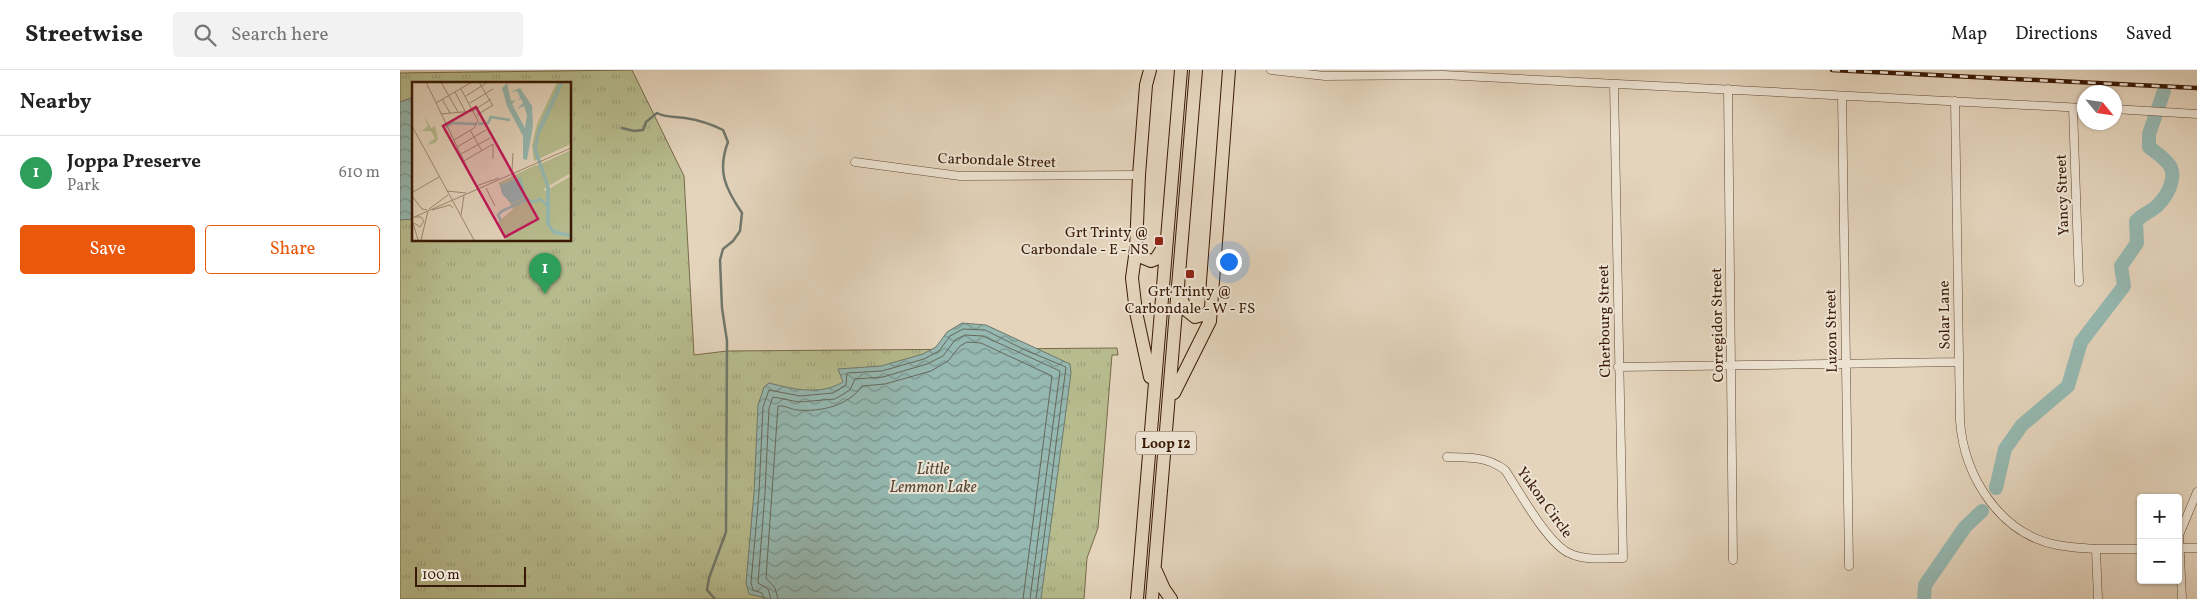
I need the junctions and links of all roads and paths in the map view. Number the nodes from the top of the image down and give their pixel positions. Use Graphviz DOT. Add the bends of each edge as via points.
graph roads {
  1 [pos="1150,70"];
  2 [pos="1181,70"];
  3 [pos="1196,70"];
  4 [pos="1230,70"];
  5 [pos="1271,70"];
  6 [pos="1614,84"];
  7 [pos="1728,90"];
  8 [pos="1842,96"];
  9 [pos="1955,101"];
  10 [pos="2073,108"];
  11 [pos="2077,108"];
  12 [pos="2122,110"];
  13 [pos="2197,114"];
  14 [pos="855,162"];
  15 [pos="1139,176"];
  16 [pos="1166,244"];
  17 [pos="1136,249"];
  18 [pos="2079,282"];
  19 [pos="1178,286"];
  20 [pos="1212,307"];
  21 [pos="1959,362"];
  22 [pos="1845,363"];
  23 [pos="1732,365"];
  24 [pos="1618,367"];
  25 [pos="1153,395"];
  26 [pos="1170,406"];
  27 [pos="1447,457"];
  28 [pos="2197,492"];
  29 [pos="2179,539"];
  30 [pos="1141,548"];
  31 [pos="2182,548"];
  32 [pos="2197,548"];
  33 [pos="2137,549"];
  34 [pos="2096,550"];
  35 [pos="1623,558"];
  36 [pos="1733,560"];
  37 [pos="1849,566"];
  38 [pos="1155,568"];
  39 [pos="2181,584"];
  40 [pos="1137,599"];
  41 [pos="1147,599"];
  42 [pos="1152,599"];
  43 [pos="1171,599"];
  44 [pos="2098,599"];
  45 [pos="2182,599"];
  1 -- 15 [label="main road"];
  2 -- 16 [label="main road, Loop 12"];
  3 -- 19 [label="main road, Loop 12"];
  4 -- 20 [label="main road"];
  5 -- 6 [label="street" via="1325,76 1443,75"];
  6 -- 7 [label="street"];
  6 -- 24 [label="street, Cherbourg Street"];
  7 -- 8 [label="street"];
  7 -- 23 [label="street, Corregidor Street"];
  8 -- 9 [label="street"];
  8 -- 22 [label="street, Luzon Street"];
  9 -- 10 [label="street"];
  9 -- 21 [label="street, Solar Lane"];
  10 -- 11 [label="street"];
  10 -- 18 [label="street, Yancy Street"];
  12 -- 13 [label="street"];
  14 -- 15 [label="street, Carbondale Street" via="960,176"];
  15 -- 17 [label="main road"];
  16 -- 17 [label="main road" via="1151,261 1139,256"];
  16 -- 25 [label="main road, Loop 12"];
  17 -- 25 [label="main road" via="1133,296"];
  19 -- 20 [label="main road" via="1182,303 1190,314 1201,317"];
  19 -- 26 [label="main road, Loop 12"];
  20 -- 26 [label="main road" via="1207,329 1184,370"];
  21 -- 22 [label="street"];
  21 -- 34 [label="street, Solar Lane" via="1961,437 1978,485 2003,516 2016,526 2056,545"];
  22 -- 23 [label="street"];
  22 -- 37 [label="street, Luzon Street"];
  23 -- 24 [label="street"];
  23 -- 36 [label="street, Corregidor Street"];
  24 -- 35 [label="street, Cherbourg Street"];
  25 -- 30 [label="main road, Loop 12"];
  26 -- 38 [label="main road, Loop 12"];
  27 -- 35 [label="street, Yukon Circle" via="1485,459 1501,467 1552,539 1569,554"];
  28 -- 29 [label="street"];
  30 -- 40 [label="main road, Loop 12"];
  30 -- 41 [label="main road"];
  31 -- 32 [label="street"];
  33 -- 34 [label="street, Solar Lane"];
  34 -- 44 [label="street"];
  38 -- 42 [label="main road, Loop 12"];
  38 -- 43 [label="main road"];
  39 -- 45 [label="street"];
}
